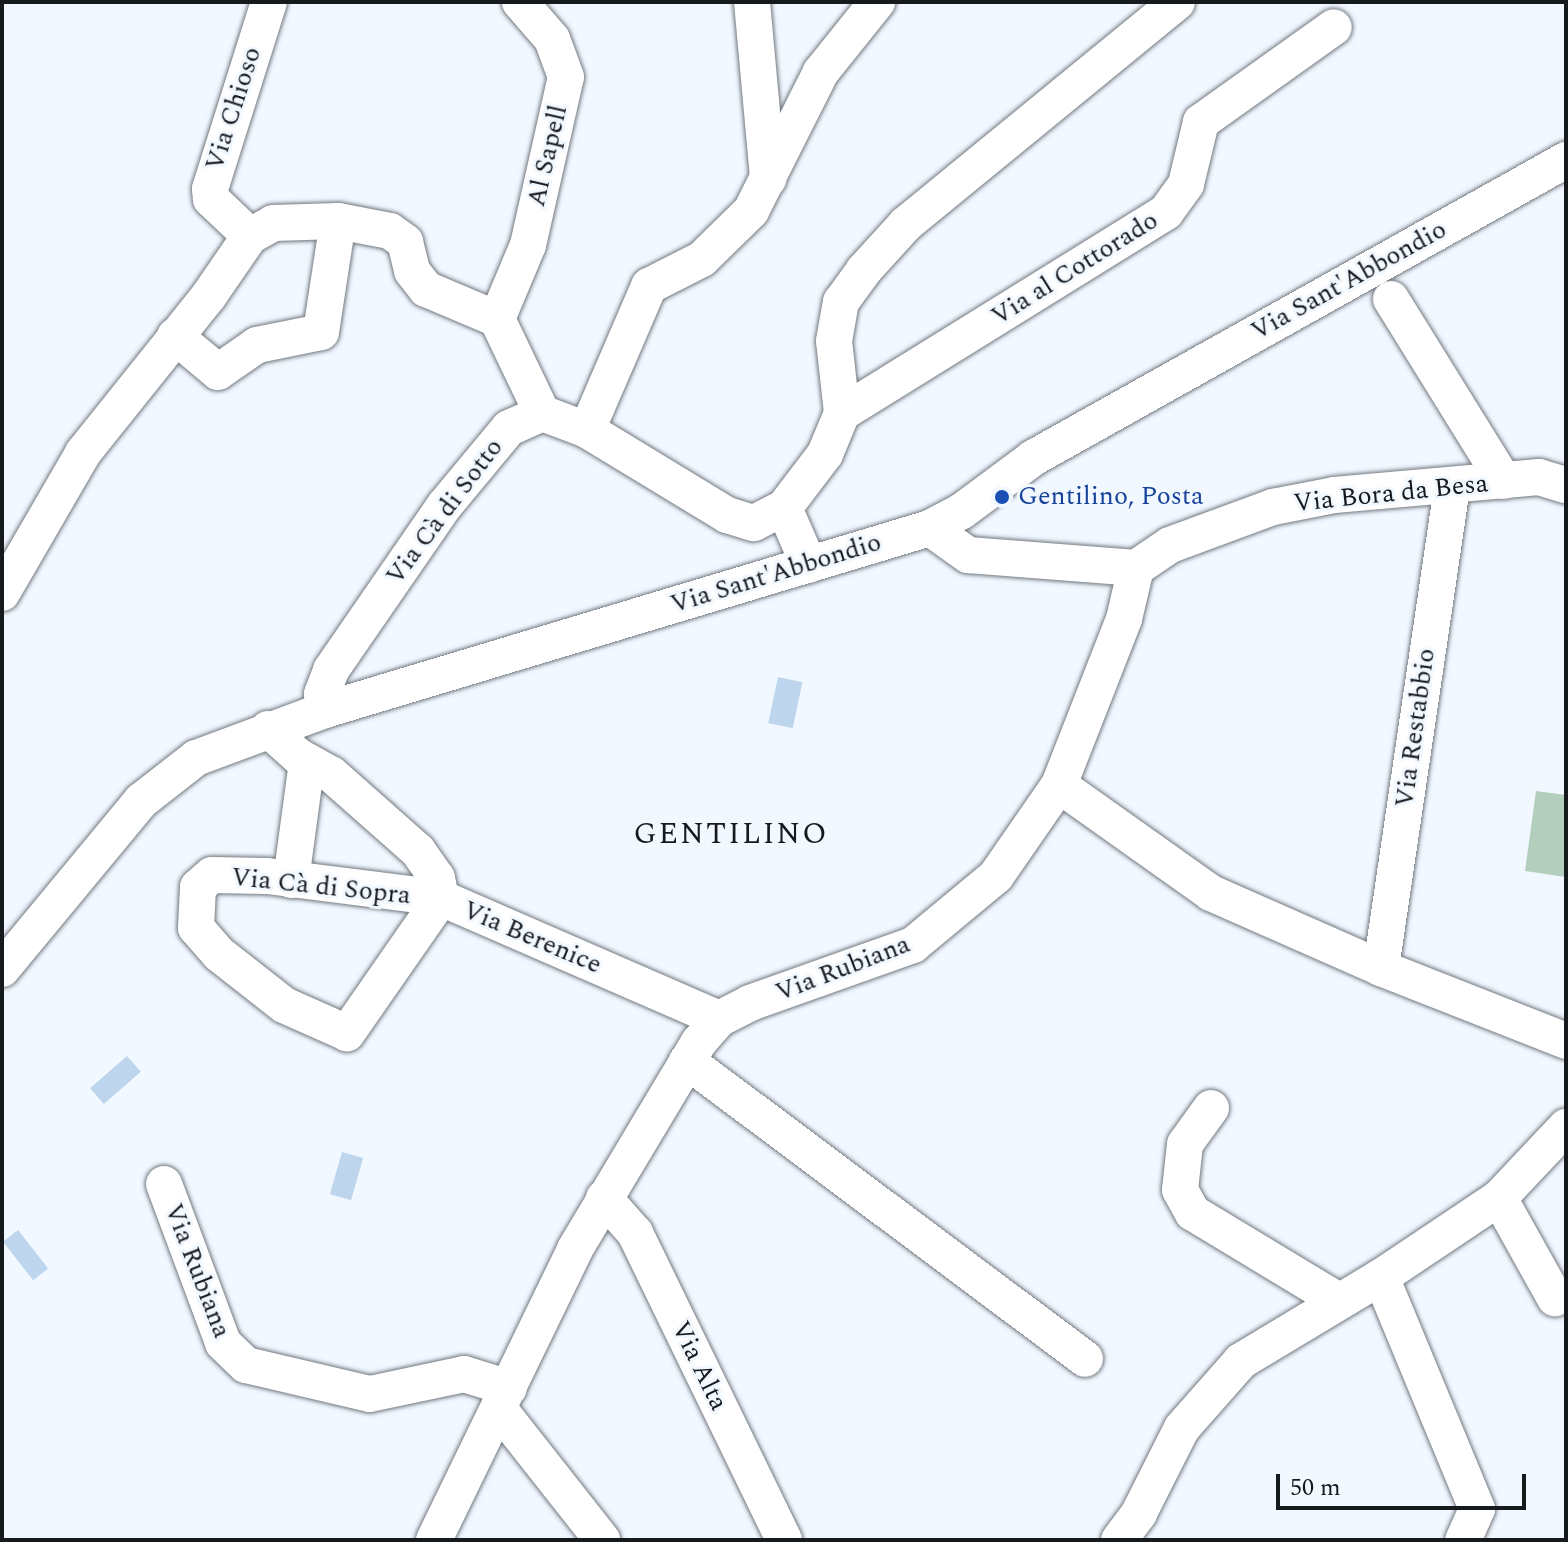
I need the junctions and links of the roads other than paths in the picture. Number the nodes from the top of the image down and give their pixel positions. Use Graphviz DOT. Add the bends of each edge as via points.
graph roads {
  1 [pos="269,2"];
  2 [pos="520,2"];
  3 [pos="752,2"];
  4 [pos="877,2"];
  5 [pos="1177,2"];
  6 [pos="1334,27"];
  7 [pos="1566,160"];
  8 [pos="769,181"];
  9 [pos="338,221"];
  10 [pos="250,236"];
  11 [pos="1391,299"];
  12 [pos="497,319"];
  13 [pos="175,336"];
  14 [pos="542,413"];
  15 [pos="842,413"];
  16 [pos="587,430"];
  17 [pos="1544,475"];
  18 [pos="1452,487"];
  19 [pos="784,508"];
  20 [pos="930,528"];
  21 [pos="809,565"];
  22 [pos="1136,568"];
  23 [pos="2,593"];
  24 [pos="325,710"];
  25 [pos="268,729"];
  26 [pos="319,768"];
  27 [pos="1059,785"];
  28 [pos="291,880"];
  29 [pos="441,898"];
  30 [pos="1381,968"];
  31 [pos="2,969"];
  32 [pos="719,1019"];
  33 [pos="1566,1041"];
  34 [pos="687,1061"];
  35 [pos="1211,1108"];
  36 [pos="1566,1127"];
  37 [pos="164,1184"];
  38 [pos="604,1198"];
  39 [pos="1499,1198"];
  40 [pos="1381,1277"];
  41 [pos="1555,1298"];
  42 [pos="1339,1301"];
  43 [pos="1085,1359"];
  44 [pos="504,1398"];
  45 [pos="434,1540"];
  46 [pos="602,1540"];
  47 [pos="784,1540"];
  48 [pos="1119,1540"];
  49 [pos="1463,1540"];
  1 -- 10 [label="street, Via Chioso" via="210,189 211,199"];
  2 -- 12 [label="street, Al Sapell" via="552,39 566,77 528,245"];
  3 -- 8 [label="street"];
  4 -- 8 [label="street" via="821,72"];
  5 -- 15 [label="street" via="906,224 864,270 841,302 834,341"];
  6 -- 15 [label="street, Via al Cottorado" via="1201,122 1186,184 1166,212"];
  7 -- 20 [label="street, Via Sant'Abbondio" via="1033,458"];
  8 -- 16 [label="street" via="751,211 702,259 649,286"];
  9 -- 10 [label="street" via="273,223"];
  9 -- 12 [label="street" via="390,231 405,242 412,271 426,289"];
  9 -- 13 [label="street" via="321,332 257,345 218,372"];
  10 -- 13 [label="street"];
  11 -- 17 [label="street"];
  12 -- 14 [label="street"];
  13 -- 23 [label="street" via="83,453"];
  14 -- 16 [label="street"];
  14 -- 24 [label="street, Via Cà di Sotto" via="509,428 445,505 331,670 322,694"];
  15 -- 19 [label="street" via="825,454"];
  16 -- 19 [label="street" via="727,515 754,523"];
  17 -- 18 [label="street, Via Bora da Besa"];
  18 -- 22 [label="street, Via Bora da Besa" via="1334,495 1273,507 1170,545"];
  18 -- 30 [label="street, Via Restabbio"];
  19 -- 21 [label="street"];
  20 -- 21 [label="street, Via Sant'Abbondio"];
  20 -- 22 [label="street" via="968,555"];
  21 -- 24 [label="street, Via Sant'Abbondio"];
  22 -- 27 [label="street, Via Rubiana" via="1124,619"];
  24 -- 25 [label="street, Via Sant'Abbondio"];
  25 -- 26 [label="street, Via Berenice"];
  25 -- 31 [label="street, Via Sant'Abbondio" via="196,758 166,777"];
  26 -- 28 [label="street"];
  26 -- 29 [label="street, Via Berenice" via="418,851 437,878"];
  27 -- 30 [label="street" via="1211,893"];
  27 -- 32 [label="street, Via Rubiana" via="996,876 913,945"];
  28 -- 29 [label="street, Via Cà di Sopra"];
  28 -- 29 [label="street, Via Cà di Sopra" via="212,875 203,880 196,928 219,954 284,1005 347,1033"];
  29 -- 32 [label="street, Via Berenice"];
  30 -- 33 [label="street"];
  32 -- 34 [label="street, Via Rubiana"];
  34 -- 38 [label="street, Via Rubiana"];
  34 -- 43 [label="street"];
  35 -- 42 [label="street" via="1185,1144 1180,1190 1193,1213"];
  36 -- 39 [label="street"];
  37 -- 44 [label="street, Via Rubiana" via="223,1343 246,1365 370,1394 464,1374"];
  38 -- 44 [label="street, Via Rubiana"];
  38 -- 47 [label="street, Via Alta" via="635,1233"];
  39 -- 40 [label="street"];
  39 -- 41 [label="street"];
  40 -- 42 [label="street"];
  40 -- 49 [label="street" via="1477,1509"];
  42 -- 48 [label="street" via="1241,1361 1182,1428 1139,1513"];
  44 -- 45 [label="street, Via Rubiana"];
  44 -- 46 [label="street"];
}
